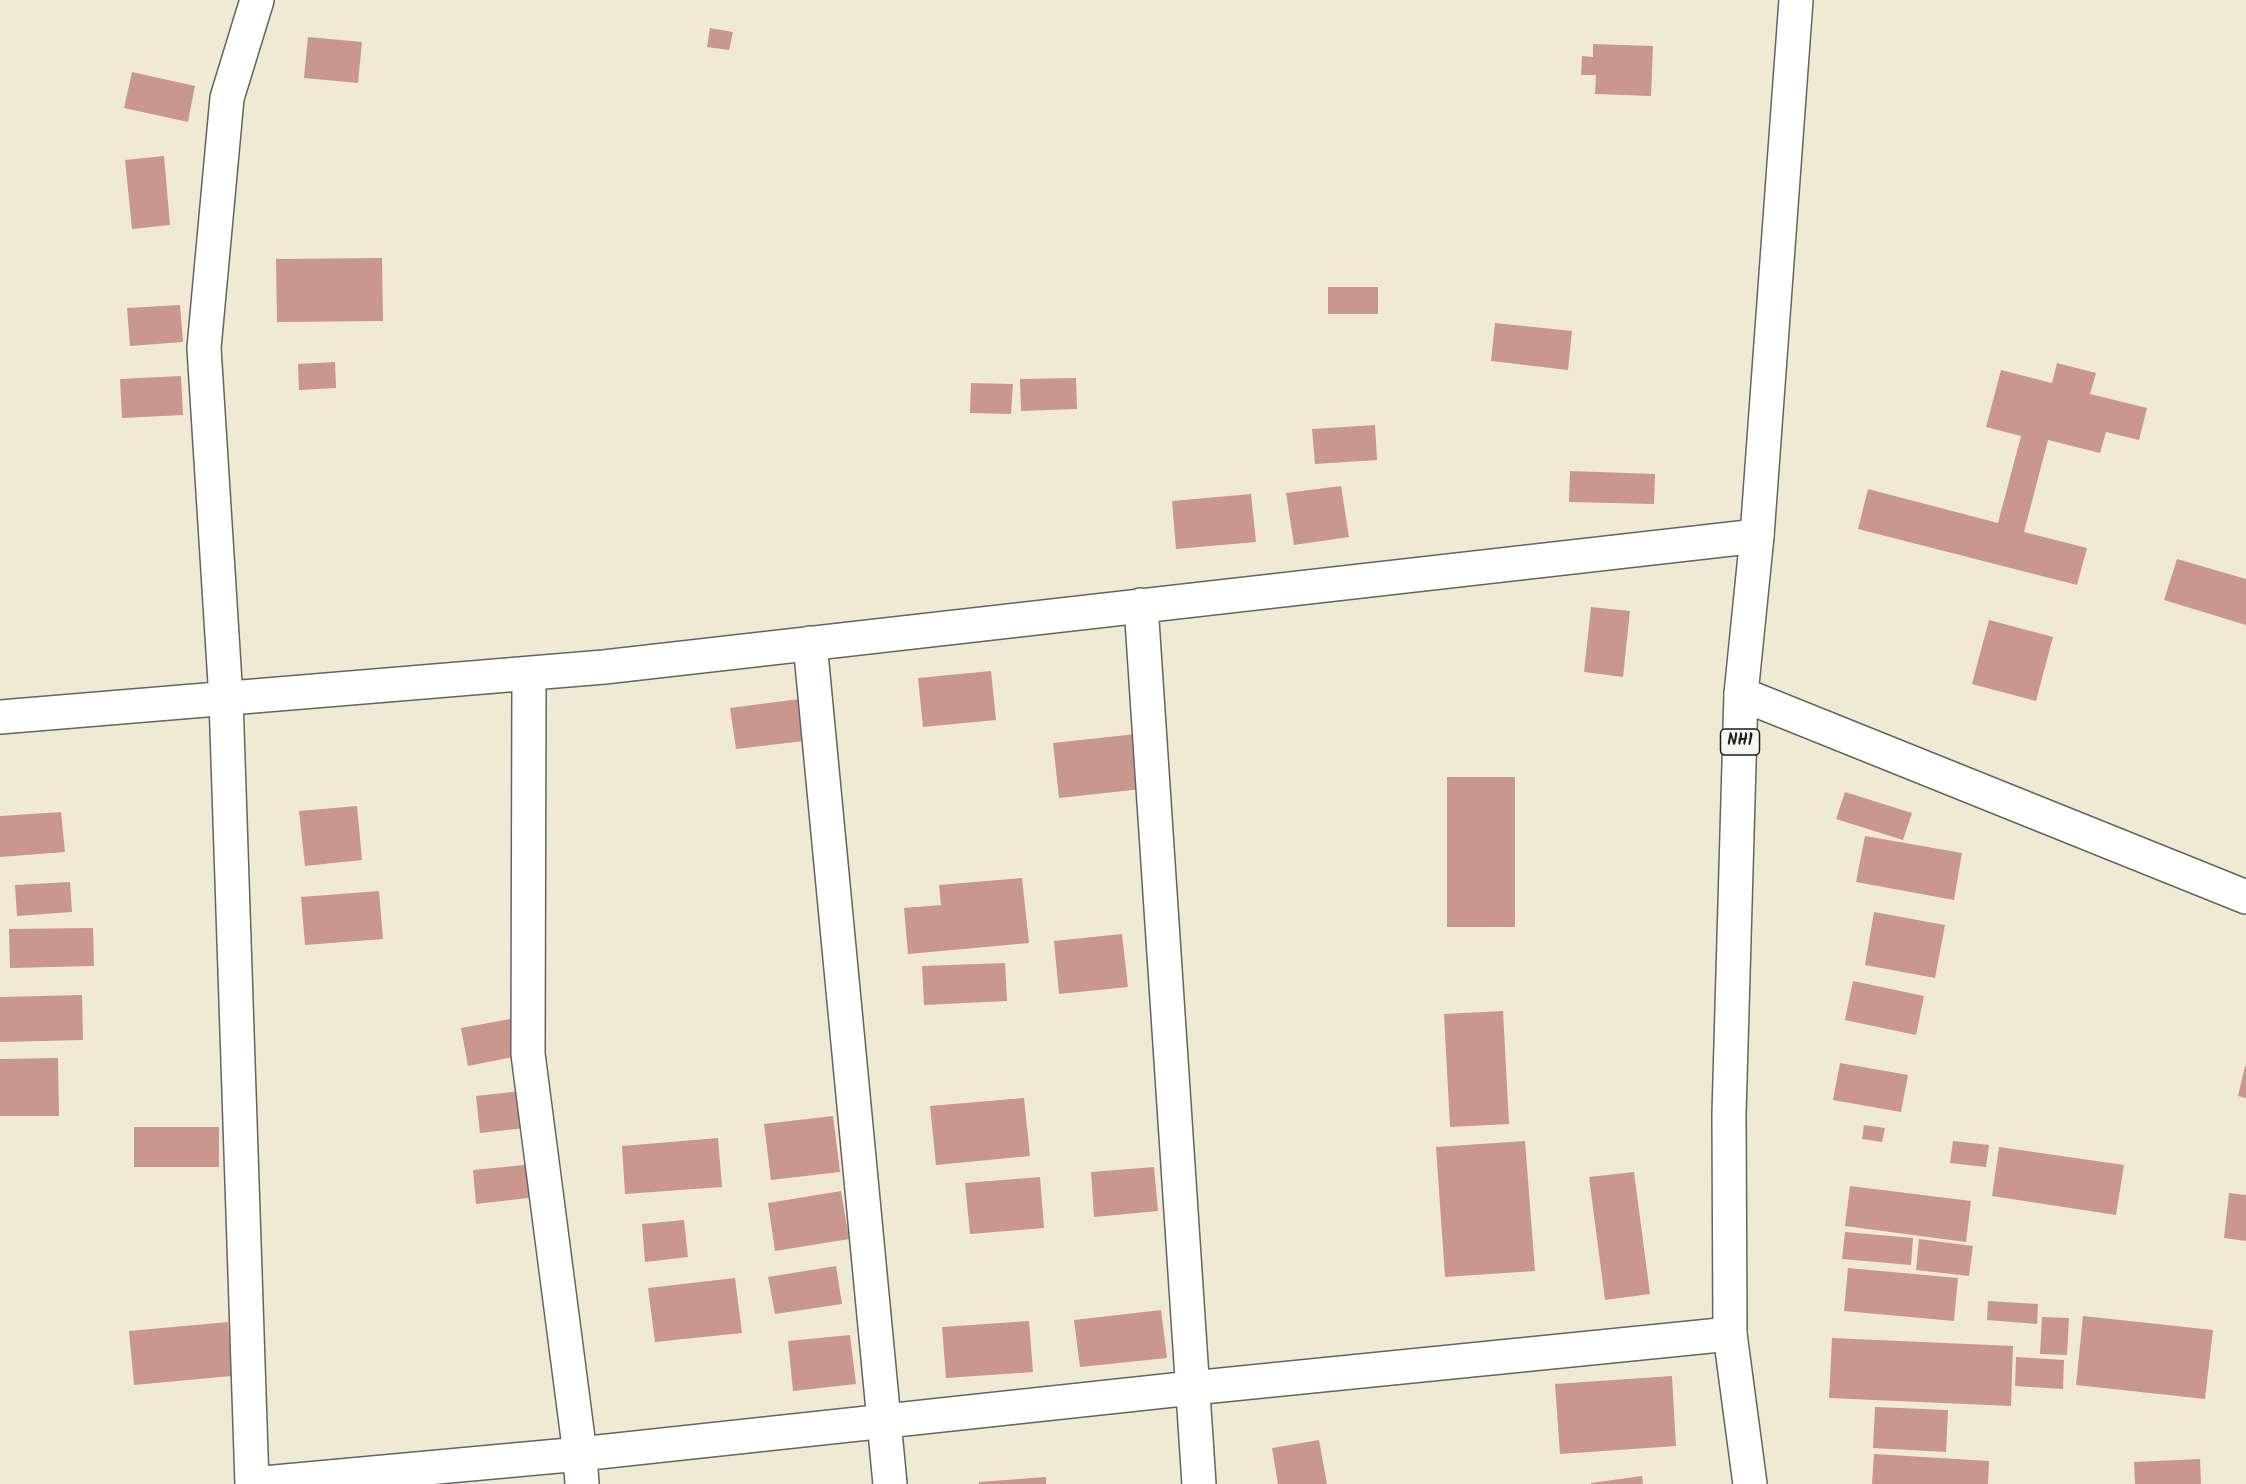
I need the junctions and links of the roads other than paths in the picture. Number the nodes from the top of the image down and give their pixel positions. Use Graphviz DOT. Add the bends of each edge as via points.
graph roads {
  1 [pos="257,0"];
  2 [pos="1796,0"];
  3 [pos="1757,536"];
  4 [pos="1141,605"];
  5 [pos="810,643"];
  6 [pos="529,675"];
  7 [pos="1741,694"];
  8 [pos="226,699"];
  9 [pos="0,717"];
  10 [pos="2246,897"];
  11 [pos="1730,1334"];
  12 [pos="1192,1388"];
  13 [pos="885,1420"];
  14 [pos="581,1469"];
  15 [pos="253,1484"];
  16 [pos="890,1484"];
  17 [pos="1199,1484"];
  18 [pos="1750,1484"];
  1 -- 8 [label="main road" via="227,98 204,348"];
  2 -- 3 [label="main road, NH1"];
  3 -- 4 [label="main road"];
  3 -- 7 [label="main road, NH1"];
  4 -- 5 [label="main road"];
  4 -- 12 [label="main road"];
  5 -- 6 [label="main road"];
  5 -- 13 [label="main road"];
  6 -- 8 [label="main road"];
  6 -- 14 [label="main road" via="528,1054"];
  7 -- 10 [label="main road"];
  7 -- 11 [label="main road, NH1" via="1730,1114"];
  8 -- 9 [label="main road"];
  8 -- 15 [label="main road"];
  11 -- 12 [label="main road"];
  11 -- 18 [label="main road, NH1"];
  12 -- 13 [label="main road"];
  12 -- 17 [label="main road"];
  13 -- 14 [label="main road"];
  13 -- 16 [label="main road"];
  14 -- 15 [label="main road"];
}
